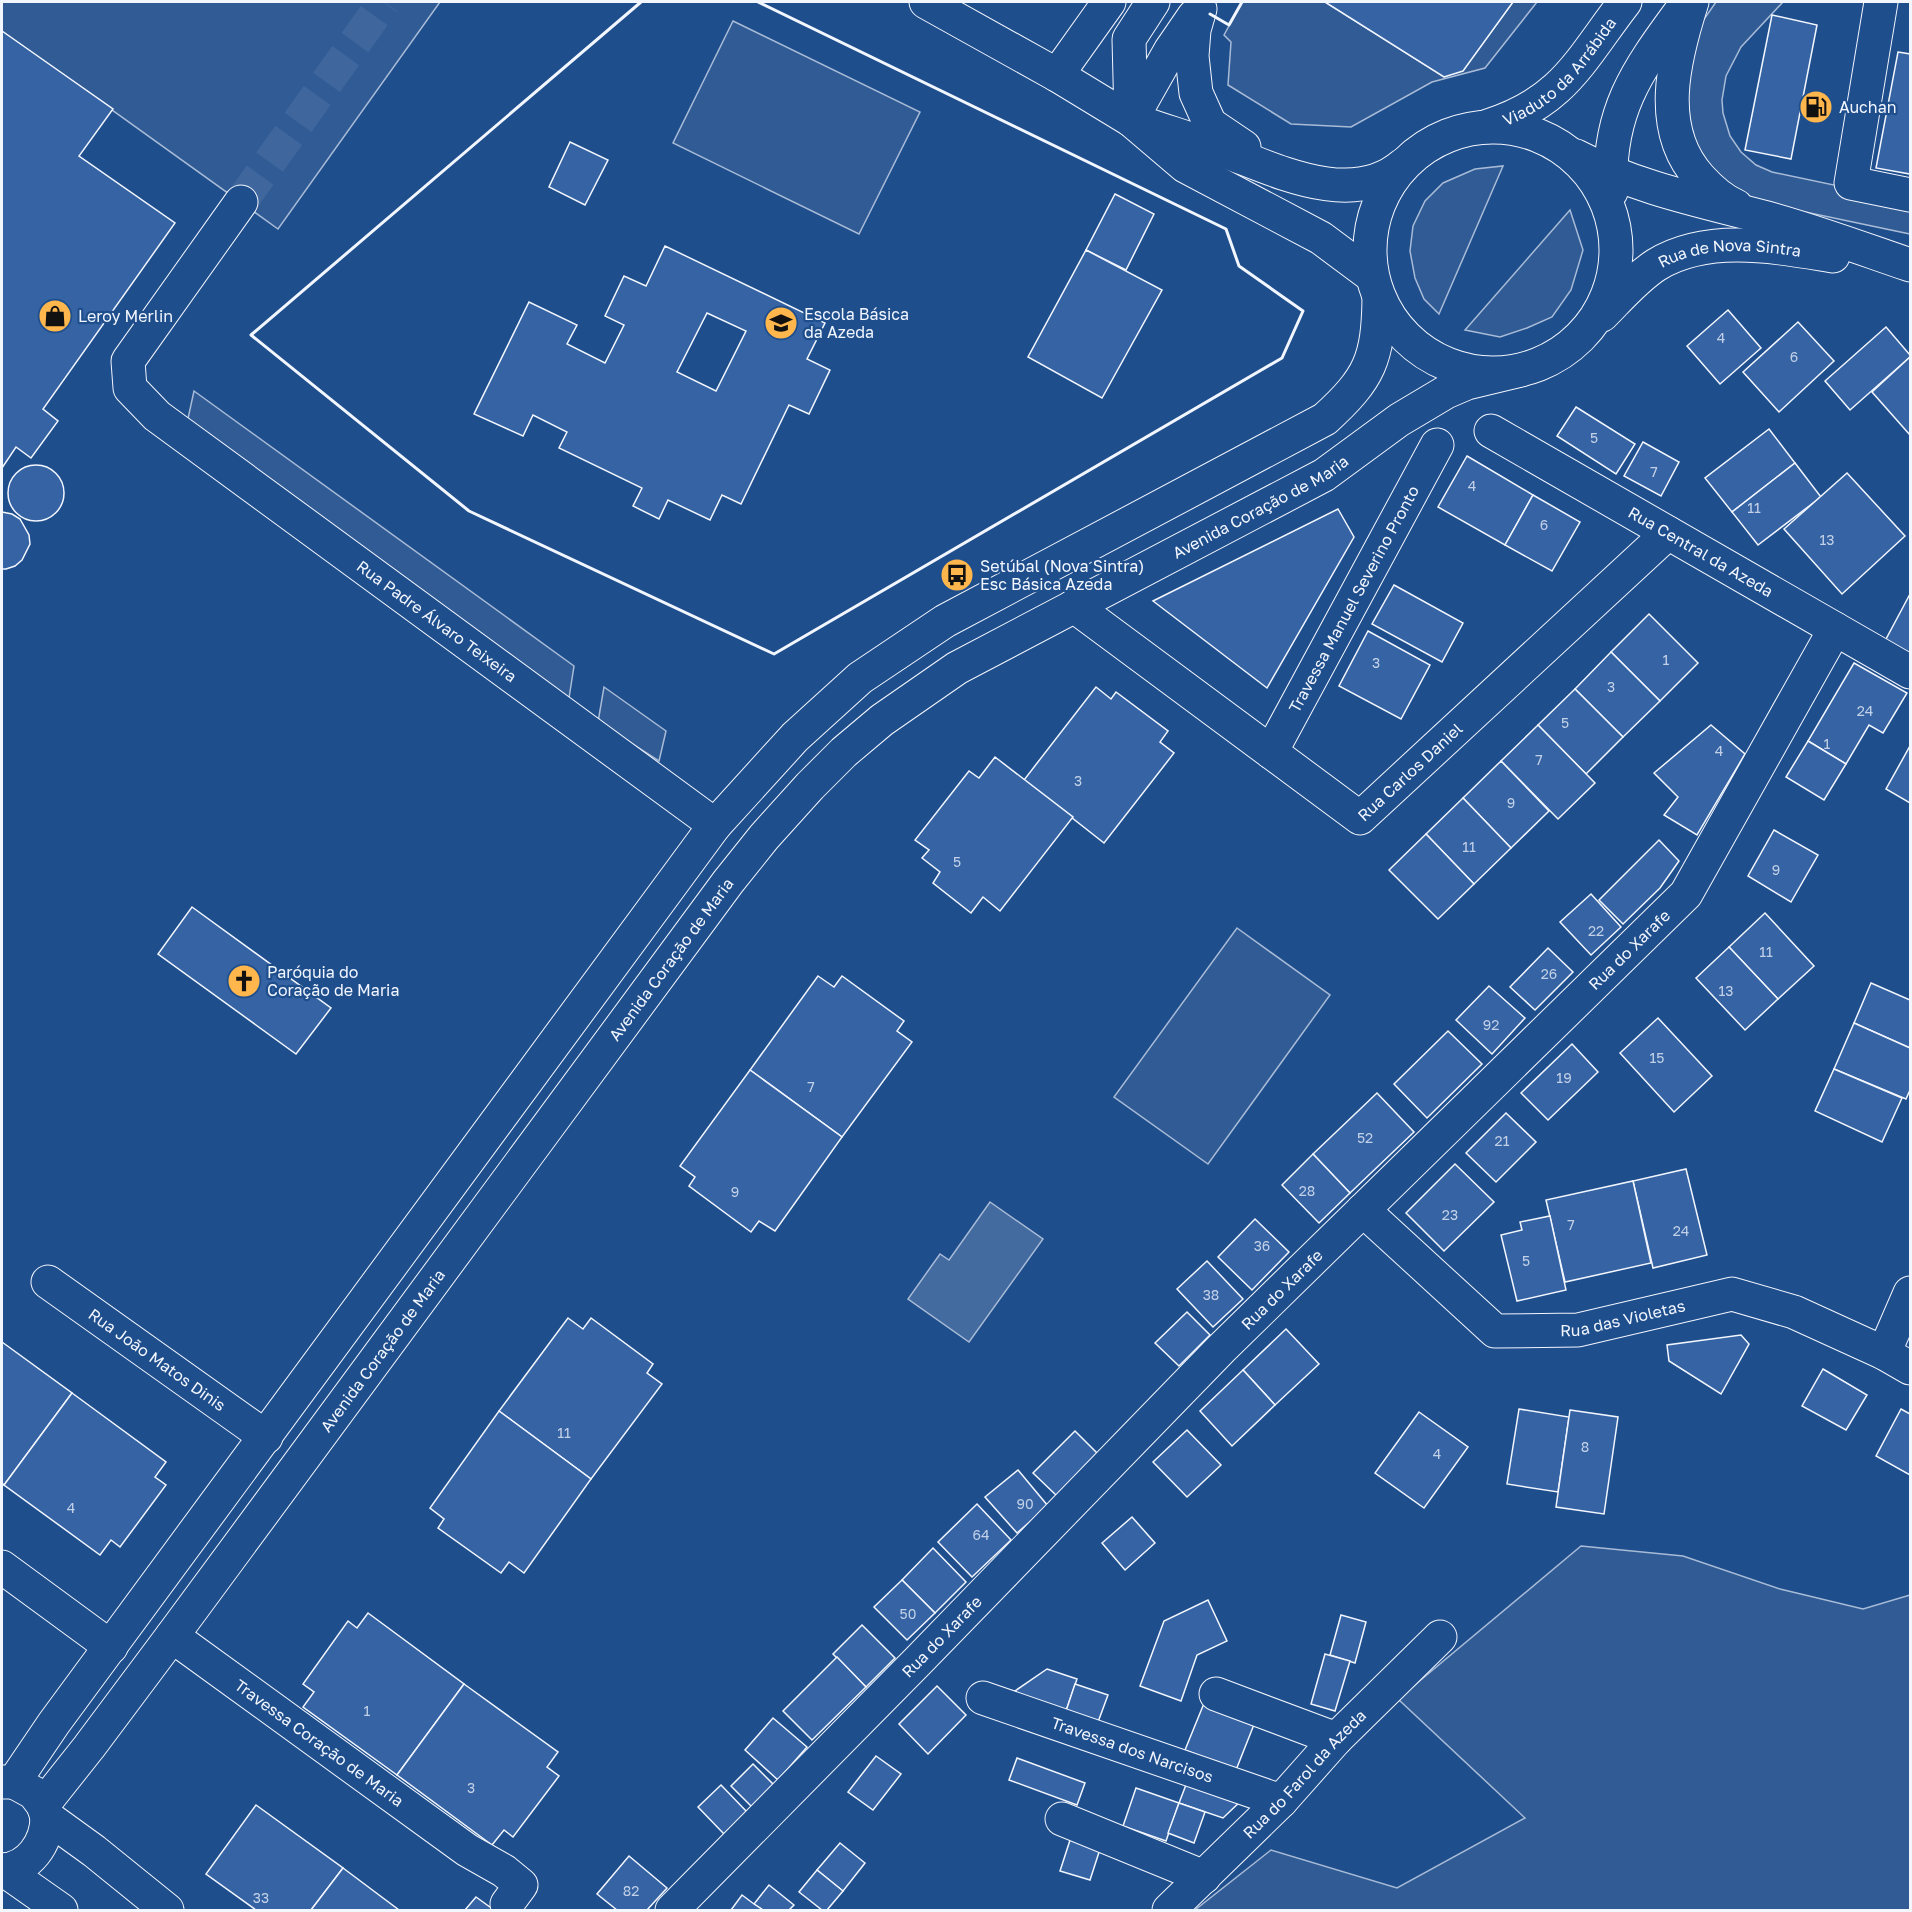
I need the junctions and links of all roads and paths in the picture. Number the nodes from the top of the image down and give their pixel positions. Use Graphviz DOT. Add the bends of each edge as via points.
graph roads {
  1 [pos="1109,2"];
  2 [pos="1153,2"];
  3 [pos="1625,2"];
  4 [pos="1690,2"];
  5 [pos="1881,2"];
  6 [pos="938,5"];
  7 [pos="1203,5"];
  8 [pos="1057,75"];
  9 [pos="1131,120"];
  10 [pos="1481,128"];
  11 [pos="1561,148"];
  12 [pos="1413,156"];
  13 [pos="1281,172"];
  14 [pos="1610,172"];
  15 [pos="1911,195"];
  16 [pos="241,202"];
  17 [pos="1769,219"];
  18 [pos="1613,227"];
  19 [pos="1911,267"];
  20 [pos="1376,287"];
  21 [pos="1577,340"];
  22 [pos="1521,370"];
  23 [pos="1491,431"];
  24 [pos="1437,445"];
  25 [pos="1668,533"];
  26 [pos="1074,606"];
  27 [pos="1835,629"];
  28 [pos="1911,672"];
  29 [pos="1270,752"];
  30 [pos="715,825"];
  31 [pos="1363,1210"];
  32 [pos="48,1282"];
  33 [pos="1911,1293"];
  34 [pos="1897,1361"];
  35 [pos="266,1437"];
  36 [pos="2,1567"];
  37 [pos="172,1636"];
  38 [pos="1440,1637"];
  39 [pos="111,1647"];
  40 [pos="1216,1694"];
  41 [pos="983,1698"];
  42 [pos="1336,1739"];
  43 [pos="8,1782"];
  44 [pos="1281,1802"];
  45 [pos="45,1811"];
  46 [pos="1062,1819"];
  47 [pos="3,1870"];
  48 [pos="1204,1877"];
  49 [pos="507,1904"];
  50 [pos="61,1911"];
  51 [pos="166,1911"];
  52 [pos="672,1911"];
  53 [pos="1169,1911"];
  1 -- 8 [label="street"];
  2 -- 9 [label="street" via="1129,39"];
  3 -- 10 [label="street, Viaduto da Arrábida" via="1566,82 1522,113"];
  4 -- 14 [label="street" via="1635,76 1612,139"];
  4 -- 17 [label="street" via="1674,71 1672,113 1676,134 1694,172 1708,187 1727,202"];
  5 -- 15 [label="street" via="1851,183"];
  6 -- 8 [label="street"];
  7 -- 9 [label="street" via="1170,51"];
  7 -- 13 [label="street" via="1194,30 1193,74 1196,93 1210,124"];
  8 -- 9 [label="street"];
  9 -- 13 [label="street"];
  9 -- 20 [label="street" via="1185,166 1321,238"];
  10 -- 11 [label="street, Rua de Nova Sintra" via="1523,131"];
  10 -- 12 [label="street" via="1440,139"];
  11 -- 14 [label="street, Rua de Nova Sintra"];
  11 -- 18 [label="street" via="1588,172 1600,190"];
  12 -- 13 [label="street" via="1382,179 1345,185 1303,180"];
  12 -- 20 [label="street" via="1398,171 1376,210 1370,253"];
  14 -- 17 [label="street, Rua de Nova Sintra" via="1675,195"];
  14 -- 18 [label="street"];
  16 -- 30 [label="street, Rua Padre Álvaro Teixeira" via="128,361 130,388 157,416"];
  17 -- 19 [label="street, Rua de Nova Sintra"];
  18 -- 21 [label="street" via="1615,269 1610,288 1603,306"];
  19 -- 21 [label="street, Rua de Nova Sintra" via="1778,247 1696,250 1657,265"];
  20 -- 22 [label="street" via="1403,334 1437,360 1479,372"];
  20 -- 30 [label="street" via="1378,330 1368,367 1351,396 1325,419 945,621 860,678 795,737"];
  21 -- 22 [label="street" via="1561,353"];
  22 -- 26 [label="street, Avenida Coração de Maria" via="1446,392 1324,474"];
  23 -- 25 [label="street, Rua Central da Azeda"];
  24 -- 29 [label="street, Travessa Manuel Severino Pronto"];
  25 -- 27 [label="street, Rua Central da Azeda"];
  25 -- 29 [label="street, Rua Carlos Daniel" via="1360,818"];
  26 -- 29 [label="street, Rua Carlos Daniel"];
  26 -- 37 [label="street, Avenida Coração de Maria" via="957,668 882,720 844,752 764,837"];
  27 -- 28 [label="street, Rua Central da Azeda"];
  27 -- 31 [label="street, Rua do Xarafe" via="1686,894"];
  30 -- 35 [label="street"];
  31 -- 34 [label="street, Rua das Violetas" via="1495,1331 1578,1330 1732,1294 1794,1312"];
  31 -- 52 [label="street, Rua do Xarafe" via="1221,1348"];
  32 -- 35 [label="street, Rua João Matos Dinis"];
  33 -- 34 [label="street"];
  35 -- 39 [label="street"];
  36 -- 39 [label="street"];
  37 -- 45 [label="street, Avenida Coração de Maria"];
  37 -- 49 [label="street, Travessa Coração de Maria" via="467,1850 504,1871 520,1885"];
  38 -- 42 [label="street, Rua do Farol da Azeda"];
  39 -- 43 [label="street"];
  40 -- 42 [label="street"];
  41 -- 44 [label="street, Travessa dos Narcisos"];
  42 -- 44 [label="street, Rua do Farol da Azeda"];
  43 -- 45 [label="street" via="34,1793"];
  44 -- 48 [label="street, Rua do Farol da Azeda"];
  45 -- 47 [label="street" via="47,1827 31,1858"];
  45 -- 51 [label="street"];
  46 -- 48 [label="street"];
  47 -- 50 [label="street"];
  48 -- 53 [label="street, Rua do Farol da Azeda"];
}
